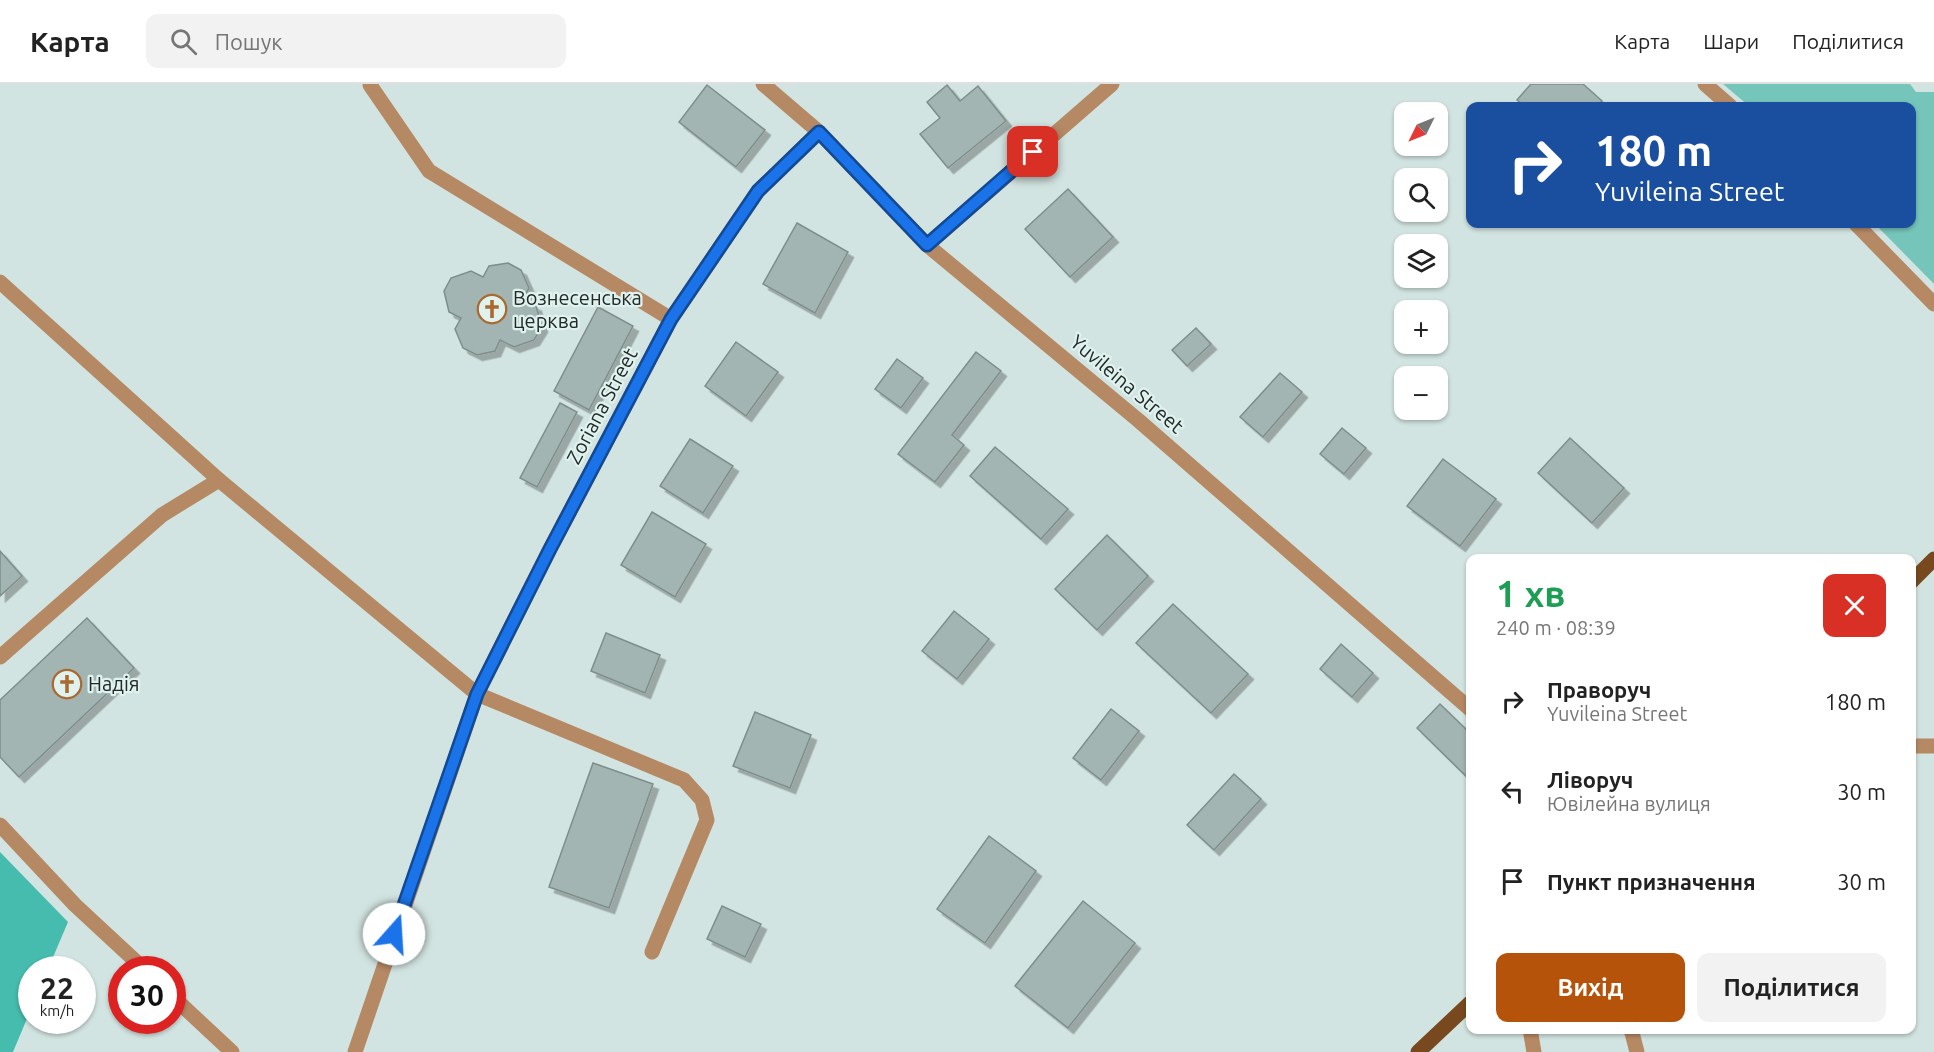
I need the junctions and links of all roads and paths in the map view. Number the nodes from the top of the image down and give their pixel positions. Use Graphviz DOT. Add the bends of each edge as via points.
graph roads {
  1 [pos="763,84"];
  2 [pos="1112,84"];
  3 [pos="1705,84"];
  4 [pos="370,85"];
  5 [pos="1725,102"];
  6 [pos="819,132"];
  7 [pos="1860,228"];
  8 [pos="927,245"];
  9 [pos="0,282"];
  10 [pos="1934,304"];
  11 [pos="671,319"];
  12 [pos="219,480"];
  13 [pos="1934,559"];
  14 [pos="1916,577"];
  15 [pos="0,657"];
  16 [pos="477,694"];
  17 [pos="1466,706"];
  18 [pos="1916,746"];
  19 [pos="1934,746"];
  20 [pos="0,825"];
  21 [pos="652,952"];
  22 [pos="130,956"];
  23 [pos="1466,1007"];
  24 [pos="186,1009"];
  25 [pos="1531,1034"];
  26 [pos="1632,1034"];
  27 [pos="232,1052"];
  28 [pos="355,1052"];
  29 [pos="1418,1052"];
  30 [pos="1534,1052"];
  31 [pos="1637,1052"];
  1 -- 6 [label="street, Yuvileina Street"];
  2 -- 8 [label="street"];
  3 -- 5 [label="street"];
  4 -- 11 [label="street" via="429,171"];
  6 -- 8 [label="street, Yuvileina Street"];
  6 -- 11 [label="street, Zoriana Street" via="758,191"];
  7 -- 10 [label="street"];
  8 -- 17 [label="street, Yuvileina Street" via="1138,420"];
  9 -- 12 [label="street"];
  11 -- 16 [label="street, Zoriana Street"];
  12 -- 15 [label="street" via="162,515"];
  12 -- 16 [label="street"];
  13 -- 14 [label="main road"];
  16 -- 21 [label="street" via="684,780 702,800 707,820"];
  16 -- 28 [label="street, Zoriana Street"];
  18 -- 19 [label="street"];
  20 -- 22 [label="street"];
  23 -- 29 [label="main road"];
  24 -- 27 [label="street"];
  25 -- 30 [label="street"];
  26 -- 31 [label="street"];
}
